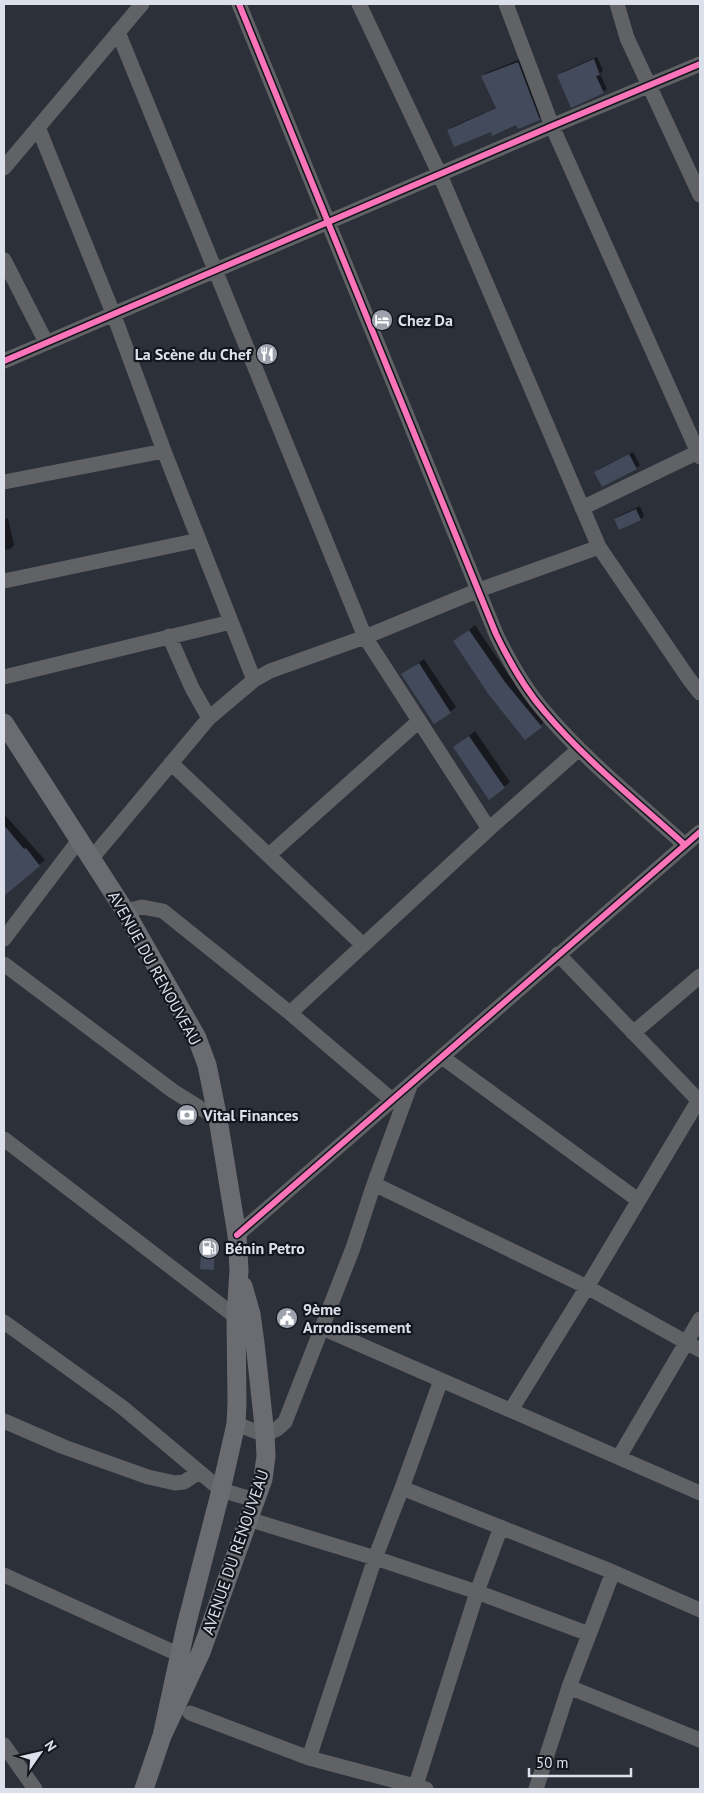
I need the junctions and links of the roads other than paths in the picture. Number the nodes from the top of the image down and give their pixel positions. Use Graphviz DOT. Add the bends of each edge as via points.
graph roads {
  1 [pos="142,4"];
  2 [pos="239,4"];
  3 [pos="359,4"];
  4 [pos="506,4"];
  5 [pos="617,4"];
  6 [pos="118,32"];
  7 [pos="700,64"];
  8 [pos="649,86"];
  9 [pos="552,126"];
  10 [pos="38,127"];
  11 [pos="4,168"];
  12 [pos="440,175"];
  13 [pos="700,195"];
  14 [pos="328,222"];
  15 [pos="4,260"];
  16 [pos="215,270"];
  17 [pos="113,313"];
  18 [pos="46,342"];
  19 [pos="4,361"];
  20 [pos="164,451"];
  21 [pos="699,454"];
  22 [pos="4,482"];
  23 [pos="582,508"];
  24 [pos="199,540"];
  25 [pos="599,547"];
  26 [pos="4,581"];
  27 [pos="479,590"];
  28 [pos="231,622"];
  29 [pos="169,636"];
  30 [pos="365,637"];
  31 [pos="4,677"];
  32 [pos="254,680"];
  33 [pos="700,693"];
  34 [pos="209,718"];
  35 [pos="419,721"];
  36 [pos="4,723"];
  37 [pos="579,749"];
  38 [pos="171,763"];
  39 [pos="489,829"];
  40 [pos="700,832"];
  41 [pos="79,840"];
  42 [pos="686,844"];
  43 [pos="269,855"];
  44 [pos="92,858"];
  45 [pos="125,911"];
  46 [pos="4,938"];
  47 [pos="363,945"];
  48 [pos="558,954"];
  49 [pos="4,964"];
  50 [pos="697,983"];
  51 [pos="290,1013"];
  52 [pos="633,1032"];
  53 [pos="442,1056"];
  54 [pos="411,1084"];
  55 [pos="392,1100"];
  56 [pos="699,1102"];
  57 [pos="218,1119"];
  58 [pos="4,1139"];
  59 [pos="374,1184"];
  60 [pos="638,1200"];
  61 [pos="237,1235"];
  62 [pos="239,1270"];
  63 [pos="587,1287"];
  64 [pos="236,1317"];
  65 [pos="700,1319"];
  66 [pos="4,1322"];
  67 [pos="322,1328"];
  68 [pos="686,1343"];
  69 [pos="700,1350"];
  70 [pos="441,1380"];
  71 [pos="511,1410"];
  72 [pos="4,1420"];
  73 [pos="236,1424"];
  74 [pos="264,1435"];
  75 [pos="620,1457"];
  76 [pos="199,1472"];
  77 [pos="402,1488"];
  78 [pos="221,1490"];
  79 [pos="700,1492"];
  80 [pos="255,1500"];
  81 [pos="248,1519"];
  82 [pos="501,1527"];
  83 [pos="375,1558"];
  84 [pos="613,1572"];
  85 [pos="4,1575"];
  86 [pos="477,1592"];
  87 [pos="700,1610"];
  88 [pos="589,1634"];
  89 [pos="180,1656"];
  90 [pos="569,1687"];
  91 [pos="190,1713"];
  92 [pos="162,1736"];
  93 [pos="700,1740"];
  94 [pos="4,1745"];
  95 [pos="309,1758"];
  96 [pos="421,1787"];
  97 [pos="35,1789"];
  98 [pos="144,1789"];
  99 [pos="536,1789"];
  1 -- 6 [label="street"];
  2 -- 14 [label="street"];
  3 -- 12 [label="street"];
  4 -- 9 [label="street"];
  5 -- 8 [label="street" via="627,38"];
  6 -- 10 [label="street"];
  6 -- 16 [label="street"];
  7 -- 8 [label="street"];
  8 -- 9 [label="street"];
  8 -- 13 [label="street"];
  9 -- 12 [label="street"];
  9 -- 21 [label="street"];
  10 -- 11 [label="street"];
  10 -- 17 [label="street"];
  12 -- 14 [label="street"];
  12 -- 23 [label="street"];
  14 -- 16 [label="street"];
  14 -- 27 [label="street"];
  15 -- 18 [label="street"];
  16 -- 17 [label="street"];
  16 -- 30 [label="street"];
  17 -- 18 [label="street"];
  17 -- 20 [label="street"];
  18 -- 19 [label="street"];
  20 -- 22 [label="street"];
  20 -- 24 [label="street"];
  21 -- 23 [label="street"];
  23 -- 25 [label="street"];
  24 -- 26 [label="street"];
  24 -- 28 [label="street"];
  25 -- 27 [label="street"];
  25 -- 33 [label="street"];
  27 -- 30 [label="street"];
  27 -- 37 [label="street" via="516,673 544,712"];
  28 -- 29 [label="street"];
  28 -- 32 [label="street"];
  29 -- 31 [label="street"];
  29 -- 34 [label="street"];
  30 -- 32 [label="street" via="270,671"];
  30 -- 35 [label="street"];
  32 -- 34 [label="street"];
  34 -- 38 [label="street"];
  35 -- 39 [label="street"];
  35 -- 43 [label="street"];
  36 -- 41 [label="main road, AVENUE DU RENOUVEAU"];
  37 -- 39 [label="street"];
  37 -- 42 [label="street"];
  38 -- 43 [label="street"];
  38 -- 44 [label="street"];
  39 -- 47 [label="street"];
  40 -- 42 [label="street"];
  41 -- 44 [label="main road, AVENUE DU RENOUVEAU"];
  41 -- 46 [label="street"];
  42 -- 48 [label="street"];
  43 -- 47 [label="street"];
  44 -- 45 [label="main road, AVENUE DU RENOUVEAU"];
  45 -- 51 [label="street" via="142,907 163,911"];
  45 -- 57 [label="main road, AVENUE DU RENOUVEAU" via="197,1038 207,1065"];
  47 -- 51 [label="street"];
  48 -- 52 [label="street"];
  48 -- 53 [label="street"];
  49 -- 57 [label="street" via="173,1091"];
  50 -- 52 [label="street"];
  51 -- 55 [label="street"];
  52 -- 56 [label="street"];
  53 -- 54 [label="street"];
  53 -- 60 [label="street"];
  54 -- 55 [label="street"];
  54 -- 59 [label="street"];
  55 -- 61 [label="street"];
  56 -- 60 [label="street"];
  57 -- 61 [label="main road, AVENUE DU RENOUVEAU"];
  58 -- 64 [label="street"];
  59 -- 63 [label="street"];
  59 -- 67 [label="street"];
  60 -- 63 [label="street"];
  61 -- 62 [label="main road, AVENUE DU RENOUVEAU"];
  62 -- 64 [label="main road, AVENUE DU RENOUVEAU"];
  62 -- 74 [label="main road, AVENUE DU RENOUVEAU" via="251,1314"];
  63 -- 68 [label="street"];
  63 -- 71 [label="street"];
  64 -- 73 [label="main road, AVENUE DU RENOUVEAU"];
  65 -- 68 [label="street"];
  66 -- 76 [label="street" via="122,1407"];
  67 -- 70 [label="street"];
  67 -- 74 [label="street" via="285,1422"];
  68 -- 69 [label="street"];
  68 -- 75 [label="street"];
  70 -- 71 [label="street"];
  70 -- 77 [label="street"];
  71 -- 75 [label="street"];
  72 -- 76 [label="street" via="64,1447 162,1481 184,1482"];
  73 -- 74 [label="street"];
  73 -- 78 [label="main road, AVENUE DU RENOUVEAU"];
  74 -- 80 [label="main road, AVENUE DU RENOUVEAU" via="263,1478"];
  75 -- 79 [label="street"];
  76 -- 78 [label="street"];
  77 -- 82 [label="street"];
  77 -- 83 [label="street"];
  78 -- 80 [label="street"];
  78 -- 89 [label="main road, AVENUE DU RENOUVEAU"];
  80 -- 81 [label="main road, AVENUE DU RENOUVEAU"];
  81 -- 83 [label="street"];
  81 -- 92 [label="main road, AVENUE DU RENOUVEAU" via="201,1652"];
  82 -- 84 [label="street"];
  82 -- 86 [label="street"];
  83 -- 86 [label="street"];
  83 -- 95 [label="street"];
  84 -- 87 [label="street"];
  84 -- 88 [label="street"];
  85 -- 89 [label="street"];
  86 -- 88 [label="street"];
  86 -- 96 [label="street"];
  88 -- 90 [label="street"];
  89 -- 92 [label="main road, AVENUE DU RENOUVEAU"];
  90 -- 93 [label="street"];
  90 -- 99 [label="street"];
  91 -- 95 [label="street"];
  92 -- 98 [label="main road, AVENUE DU RENOUVEAU"];
  94 -- 97 [label="street"];
  95 -- 96 [label="street"];
}
